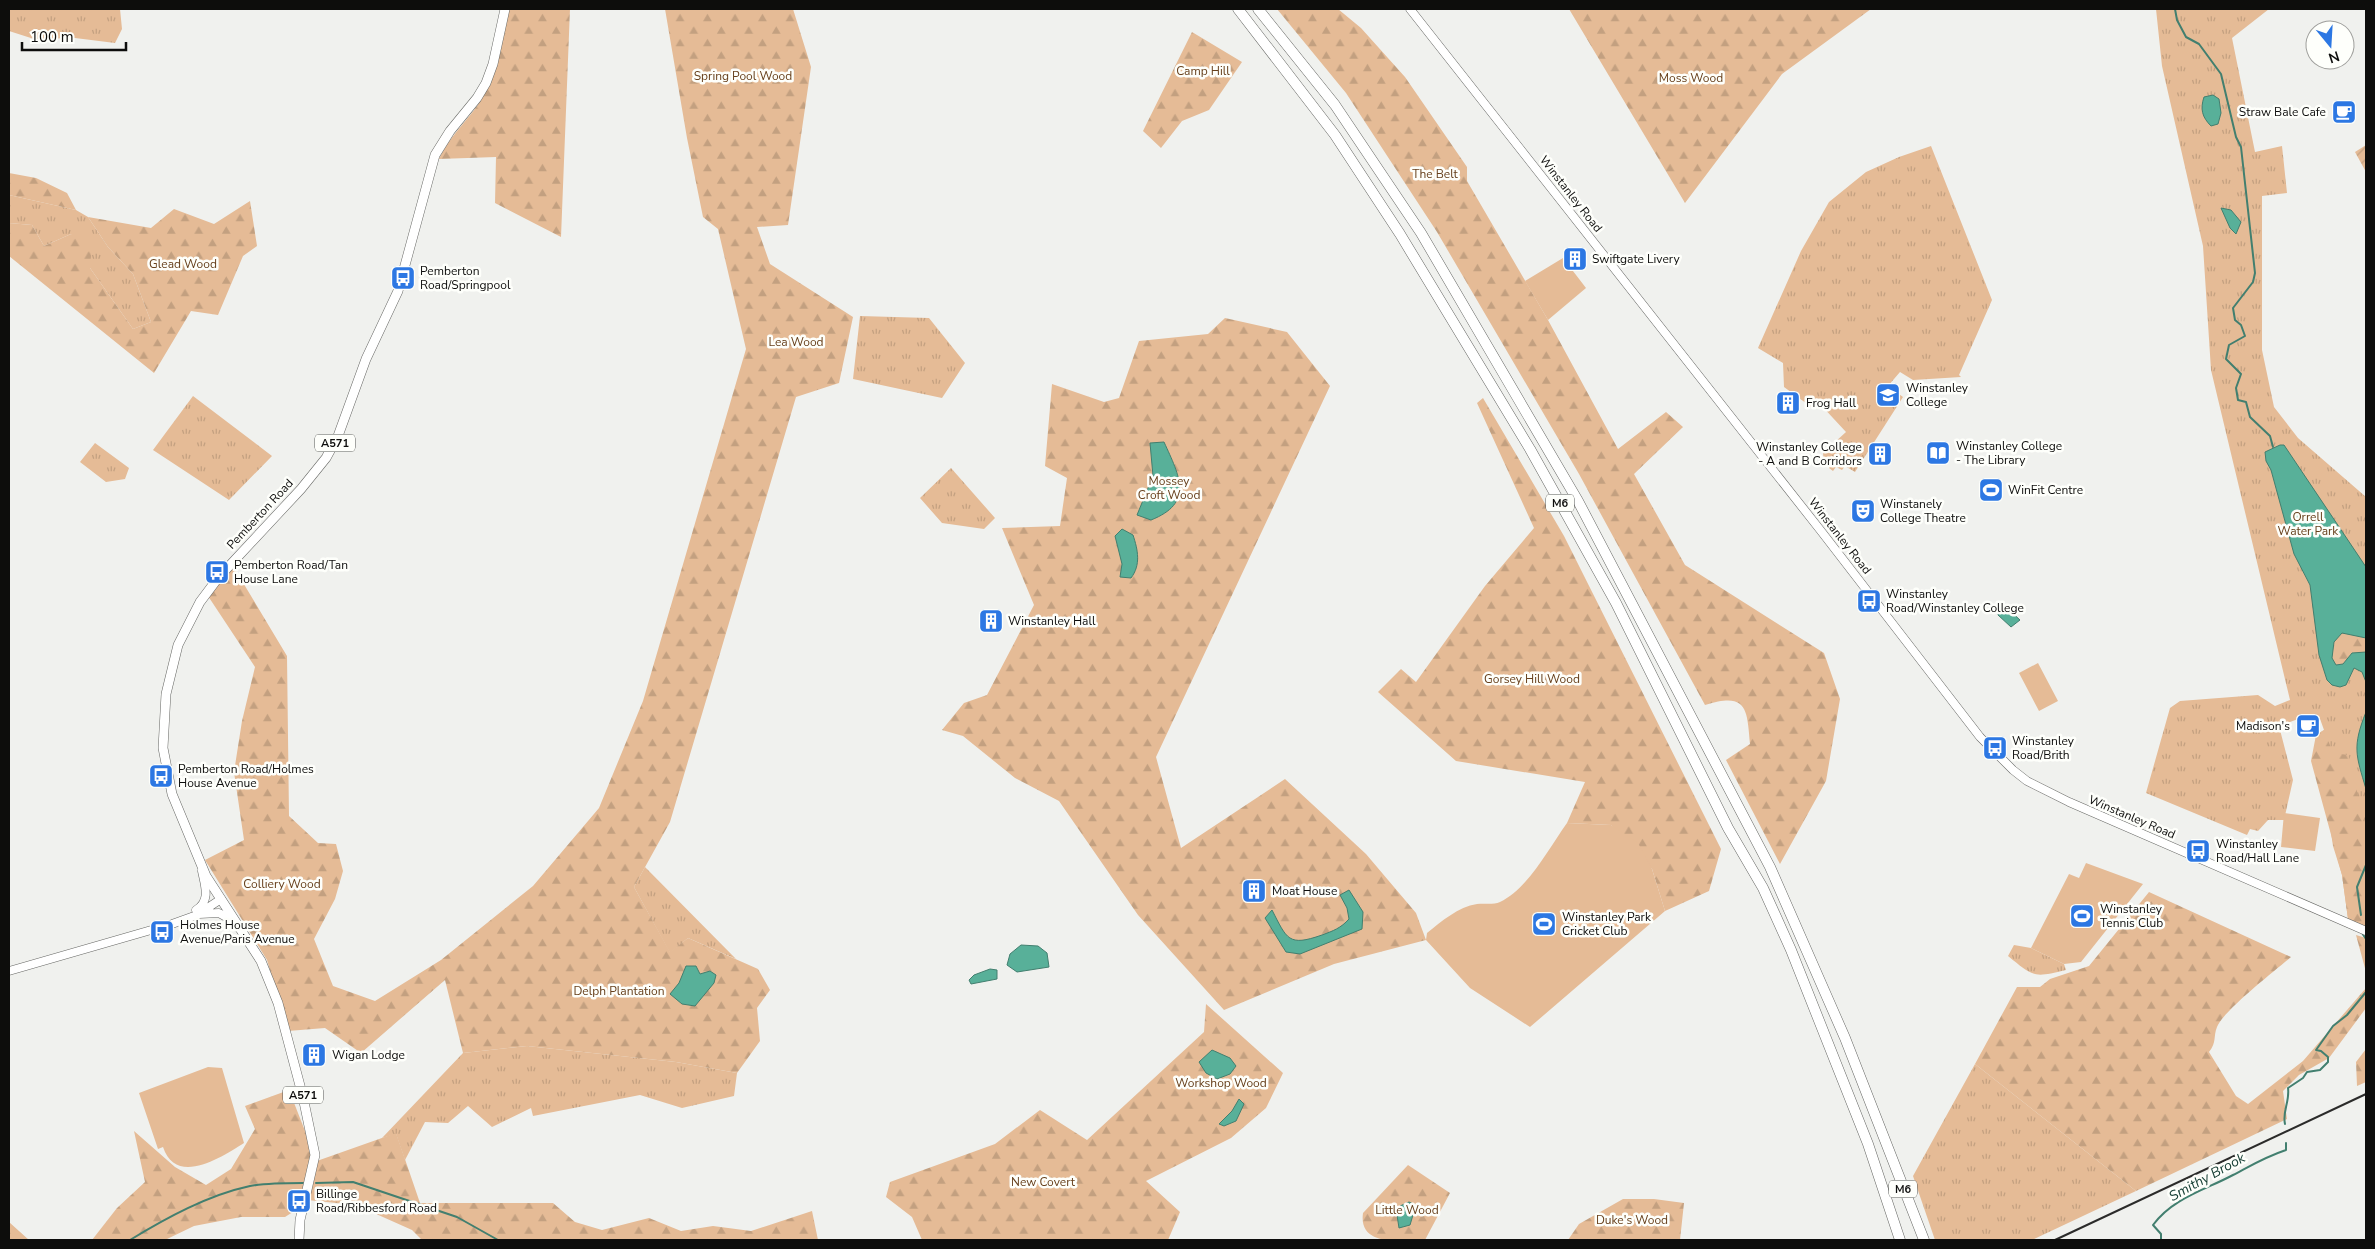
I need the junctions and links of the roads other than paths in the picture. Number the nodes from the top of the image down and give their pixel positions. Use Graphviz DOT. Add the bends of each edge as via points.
graph roads {
  1 [pos="505,9"];
  2 [pos="1238,9"];
  3 [pos="1258,9"];
  4 [pos="1410,9"];
  5 [pos="200,866"];
  6 [pos="221,899"];
  7 [pos="197,915"];
  8 [pos="236,923"];
  9 [pos="172,924"];
  10 [pos="2366,931"];
  11 [pos="9,972"];
  12 [pos="1883,1138"];
  13 [pos="1868,1144"];
  14 [pos="298,1240"];
  15 [pos="1893,1240"];
  16 [pos="1900,1240"];
  17 [pos="1917,1240"];
  18 [pos="1924,1240"];
  1 -- 5 [label="main road, Pemberton Road / A571" via="486,83 435,155 398,291 366,359 338,436 326,458 301,489 208,589 178,646 166,694 163,748 172,794"];
  2 -- 13 [label="highway, M6" via="1335,135 1400,234 1530,449 1616,603 1728,828 1763,888 1825,1031"];
  3 -- 12 [label="highway, M6" via="1335,105 1421,233 1578,501 1770,867 1839,1025"];
  4 -- 10 [label="street, Winstanley Road" via="1956,706 2012,770 2069,802"];
  5 -- 6 [label="main road, Pemberton Road / A571"];
  5 -- 9 [label="street" via="205,901 200,908"];
  6 -- 7 [label="street"];
  6 -- 8 [label="main road, Pemberton Road / A571"];
  7 -- 8 [label="street" via="219,914"];
  7 -- 9 [label="street"];
  8 -- 14 [label="main road, Pemberton Road / A571" via="258,955 278,1003 310,1127 315,1155"];
  9 -- 11 [label="street"];
  12 -- 17 [label="highway, M6"];
  12 -- 18 [label="highway, M6"];
  13 -- 15 [label="highway, M6"];
  13 -- 16 [label="highway, M6"];
}
